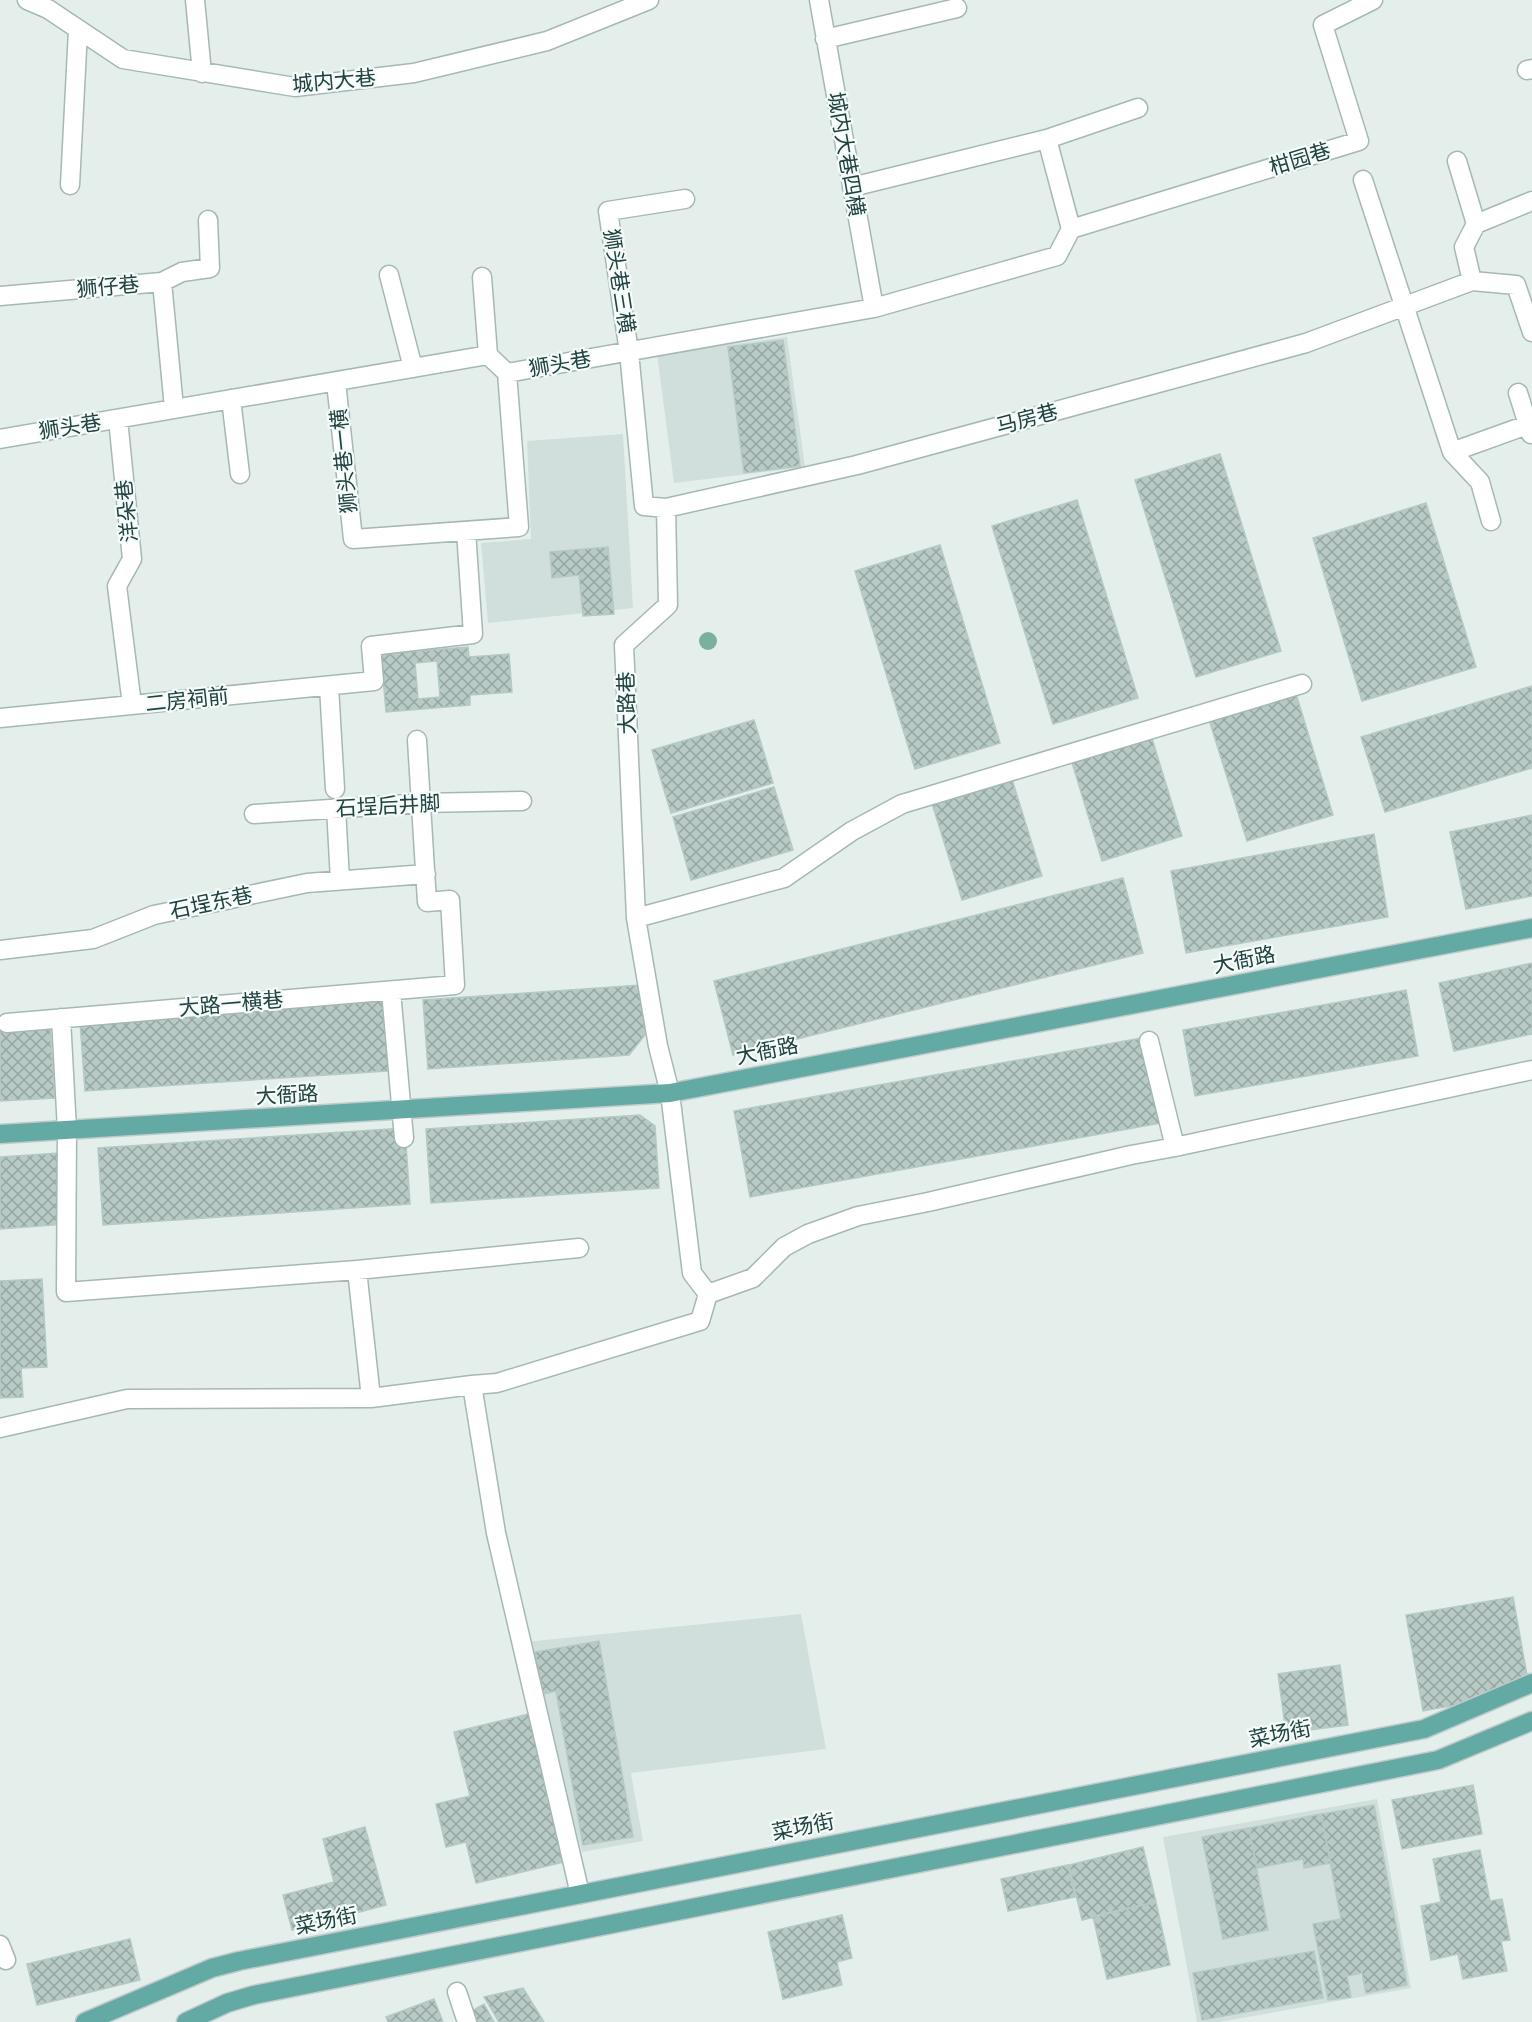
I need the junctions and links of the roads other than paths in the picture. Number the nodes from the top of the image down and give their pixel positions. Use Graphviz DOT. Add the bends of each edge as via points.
graph roads {
  1 [pos="27,0"];
  2 [pos="195,0"];
  3 [pos="649,0"];
  4 [pos="819,0"];
  5 [pos="1373,0"];
  6 [pos="957,8"];
  7 [pos="78,30"];
  8 [pos="825,39"];
  9 [pos="202,73"];
  10 [pos="1138,108"];
  11 [pos="1047,140"];
  12 [pos="1457,161"];
  13 [pos="1362,180"];
  14 [pos="70,185"];
  15 [pos="852,187"];
  16 [pos="685,199"];
  17 [pos="1532,201"];
  18 [pos="208,220"];
  19 [pos="1476,224"];
  20 [pos="1071,229"];
  21 [pos="389,275"];
  22 [pos="482,277"];
  23 [pos="1472,281"];
  24 [pos="162,282"];
  25 [pos="0,296"];
  26 [pos="1403,306"];
  27 [pos="874,308"];
  28 [pos="1532,332"];
  29 [pos="629,352"];
  30 [pos="488,355"];
  31 [pos="413,368"];
  32 [pos="507,373"];
  33 [pos="336,382"];
  34 [pos="1518,393"];
  35 [pos="231,399"];
  36 [pos="174,408"];
  37 [pos="118,419"];
  38 [pos="1530,428"];
  39 [pos="0,439"];
  40 [pos="1452,452"];
  41 [pos="240,474"];
  42 [pos="644,506"];
  43 [pos="666,508"];
  44 [pos="1491,521"];
  45 [pos="466,531"];
  46 [pos="1302,684"];
  47 [pos="329,686"];
  48 [pos="132,705"];
  49 [pos="0,718"];
  50 [pos="417,740"];
  51 [pos="335,789"];
  52 [pos="522,801"];
  53 [pos="421,803"];
  54 [pos="336,808"];
  55 [pos="254,814"];
  56 [pos="426,874"];
  57 [pos="340,880"];
  58 [pos="636,918"];
  59 [pos="1532,928"];
  60 [pos="0,950"];
  61 [pos="391,991"];
  62 [pos="61,1018"];
  63 [pos="8,1023"];
  64 [pos="1149,1041"];
  65 [pos="1532,1070"];
  66 [pos="670,1093"];
  67 [pos="403,1110"];
  68 [pos="67,1130"];
  69 [pos="0,1134"];
  70 [pos="404,1138"];
  71 [pos="1174,1147"];
  72 [pos="579,1248"];
  73 [pos="357,1270"];
  74 [pos="708,1294"];
  75 [pos="472,1385"];
  76 [pos="371,1398"];
  77 [pos="0,1428"];
  78 [pos="1532,1683"];
  79 [pos="1532,1721"];
  80 [pos="580,1894"];
  81 [pos="457,1992"];
  82 [pos="85,2022"];
  83 [pos="186,2022"];
  84 [pos="467,2022"];
  1 -- 7 [label="street, 城内大巷"];
  2 -- 9 [label="street"];
  3 -- 9 [label="street, 城内大巷" via="547,41 414,73 295,87"];
  4 -- 8 [label="street, 城内大巷四横"];
  5 -- 20 [label="street, 柑园巷" via="1323,25 1359,141"];
  6 -- 8 [label="street"];
  7 -- 9 [label="street, 城内大巷" via="123,59"];
  7 -- 14 [label="street"];
  8 -- 15 [label="street, 城内大巷四横"];
  10 -- 11 [label="street"];
  11 -- 15 [label="street"];
  11 -- 20 [label="street"];
  12 -- 19 [label="street"];
  13 -- 26 [label="street"];
  15 -- 27 [label="street, 城内大巷四横"];
  16 -- 29 [label="street, 狮头巷三横" via="608,211"];
  17 -- 19 [label="street"];
  18 -- 24 [label="street" via="210,268 182,272"];
  19 -- 23 [label="street" via="1464,247"];
  20 -- 27 [label="street, 狮头巷" via="1057,256"];
  21 -- 31 [label="street"];
  22 -- 30 [label="street"];
  23 -- 26 [label="street, 马房巷"];
  23 -- 28 [label="street" via="1516,285"];
  24 -- 25 [label="street, 狮仔巷"];
  24 -- 36 [label="street, 狮仔巷"];
  26 -- 40 [label="street"];
  26 -- 43 [label="street, 马房巷" via="1306,343 857,465"];
  27 -- 29 [label="street, 狮头巷"];
  29 -- 32 [label="street, 狮头巷"];
  29 -- 42 [label="street, 狮头巷三横"];
  30 -- 31 [label="street, 狮头巷"];
  30 -- 32 [label="street, 狮头巷"];
  31 -- 33 [label="street, 狮头巷"];
  32 -- 45 [label="street" via="519,527"];
  33 -- 35 [label="street, 狮头巷"];
  33 -- 45 [label="street, 狮头巷一横" via="353,539"];
  34 -- 38 [label="street"];
  35 -- 36 [label="street, 狮头巷"];
  35 -- 41 [label="street"];
  36 -- 37 [label="street, 狮头巷"];
  37 -- 39 [label="street, 狮头巷"];
  37 -- 48 [label="street, 洋朵巷" via="132,559 117,586"];
  38 -- 40 [label="street"];
  40 -- 44 [label="street" via="1480,482"];
  42 -- 43 [label="street, 马房巷"];
  43 -- 58 [label="street, 大路巷" via="668,605 624,645"];
  45 -- 47 [label="street, 二房祠前" via="473,634 371,646 374,681"];
  46 -- 58 [label="street" via="902,804 852,831 784,878"];
  47 -- 48 [label="street, 二房祠前"];
  47 -- 51 [label="street"];
  48 -- 49 [label="street, 二房祠前"];
  50 -- 53 [label="street"];
  52 -- 53 [label="street, 石埕后井脚"];
  53 -- 54 [label="street, 石埕后井脚"];
  53 -- 56 [label="street"];
  54 -- 55 [label="street, 石埕后井脚"];
  54 -- 57 [label="street"];
  56 -- 57 [label="street, 石埕东巷"];
  56 -- 61 [label="street, 大路一横巷" via="427,902 450,900 454,985"];
  57 -- 60 [label="street, 石埕东巷" via="307,883 154,915 93,939"];
  58 -- 66 [label="street, 大路巷"];
  59 -- 66 [label="main road, 大衙路"];
  61 -- 62 [label="street, 大路一横巷"];
  61 -- 67 [label="street"];
  62 -- 63 [label="street, 大路一横巷"];
  62 -- 68 [label="street"];
  64 -- 71 [label="street"];
  65 -- 71 [label="street"];
  66 -- 67 [label="main road, 大衙路"];
  66 -- 74 [label="street, 大路巷" via="692,1273"];
  67 -- 68 [label="main road, 大衙路"];
  67 -- 70 [label="street"];
  68 -- 69 [label="main road, 大衙路"];
  68 -- 73 [label="street" via="66,1292"];
  71 -- 74 [label="street" via="858,1215 784,1247 753,1278"];
  72 -- 73 [label="street"];
  73 -- 76 [label="street"];
  74 -- 75 [label="street" via="700,1321 496,1383"];
  75 -- 76 [label="street"];
  75 -- 80 [label="street" via="496,1533"];
  76 -- 77 [label="street" via="127,1399"];
  78 -- 80 [label="main road, 菜场街" via="1424,1729"];
  79 -- 83 [label="main road" via="1438,1760 254,1995"];
  80 -- 82 [label="main road, 菜场街" via="239,1961 212,1968"];
  81 -- 84 [label="street"];
}
